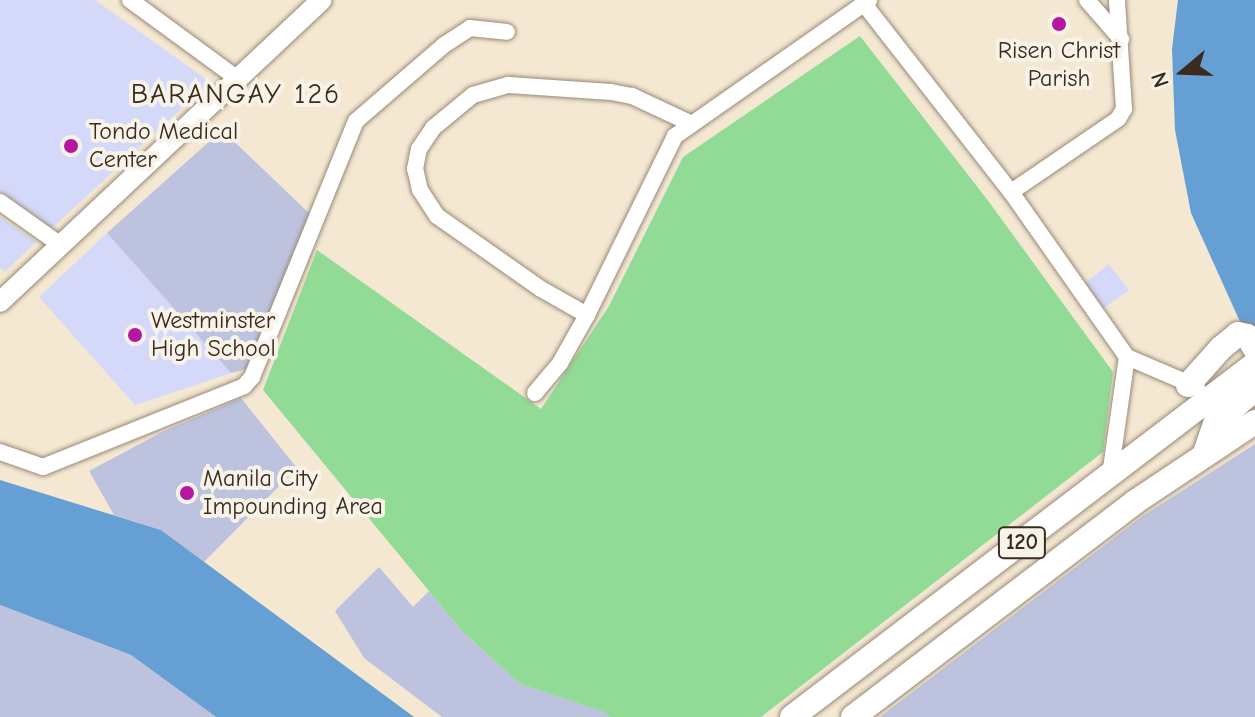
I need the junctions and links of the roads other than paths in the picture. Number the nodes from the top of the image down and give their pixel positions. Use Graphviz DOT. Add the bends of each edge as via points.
graph roads {
  1 [pos="130,0"];
  2 [pos="322,0"];
  3 [pos="1087,0"];
  4 [pos="1117,0"];
  5 [pos="867,2"];
  6 [pos="507,32"];
  7 [pos="1122,40"];
  8 [pos="238,79"];
  9 [pos="690,123"];
  10 [pos="1011,192"];
  11 [pos="0,202"];
  12 [pos="59,244"];
  13 [pos="0,302"];
  14 [pos="587,315"];
  15 [pos="1127,357"];
  16 [pos="1254,367"];
  17 [pos="1188,385"];
  18 [pos="1219,391"];
  19 [pos="535,393"];
  20 [pos="1255,422"];
  21 [pos="0,452"];
  22 [pos="1205,453"];
  23 [pos="1110,476"];
  24 [pos="792,717"];
  25 [pos="853,717"];
  1 -- 8 [label="street"];
  2 -- 8 [label="main road"];
  3 -- 7 [label="street"];
  4 -- 7 [label="street"];
  5 -- 9 [label="street"];
  5 -- 10 [label="street"];
  6 -- 21 [label="street" via="470,28 356,121 244,386 43,467"];
  7 -- 10 [label="street" via="1125,98 1118,119"];
  8 -- 12 [label="main road"];
  9 -- 14 [label="street" via="669,146"];
  9 -- 14 [label="street" via="632,96 509,85 473,95 433,128 419,149 415,169 420,190 437,216"];
  10 -- 15 [label="street"];
  11 -- 12 [label="street"];
  12 -- 13 [label="main road"];
  14 -- 19 [label="street" via="560,363"];
  15 -- 17 [label="street"];
  15 -- 23 [label="street"];
  16 -- 17 [label="highway" via="1247,336 1238,334"];
  16 -- 18 [label="highway, 120"];
  16 -- 22 [label="highway" via="1215,424"];
  17 -- 18 [label="street"];
  18 -- 23 [label="highway, 120"];
  20 -- 22 [label="highway, 120"];
  22 -- 25 [label="highway, 120"];
  23 -- 24 [label="highway, 120"];
}
